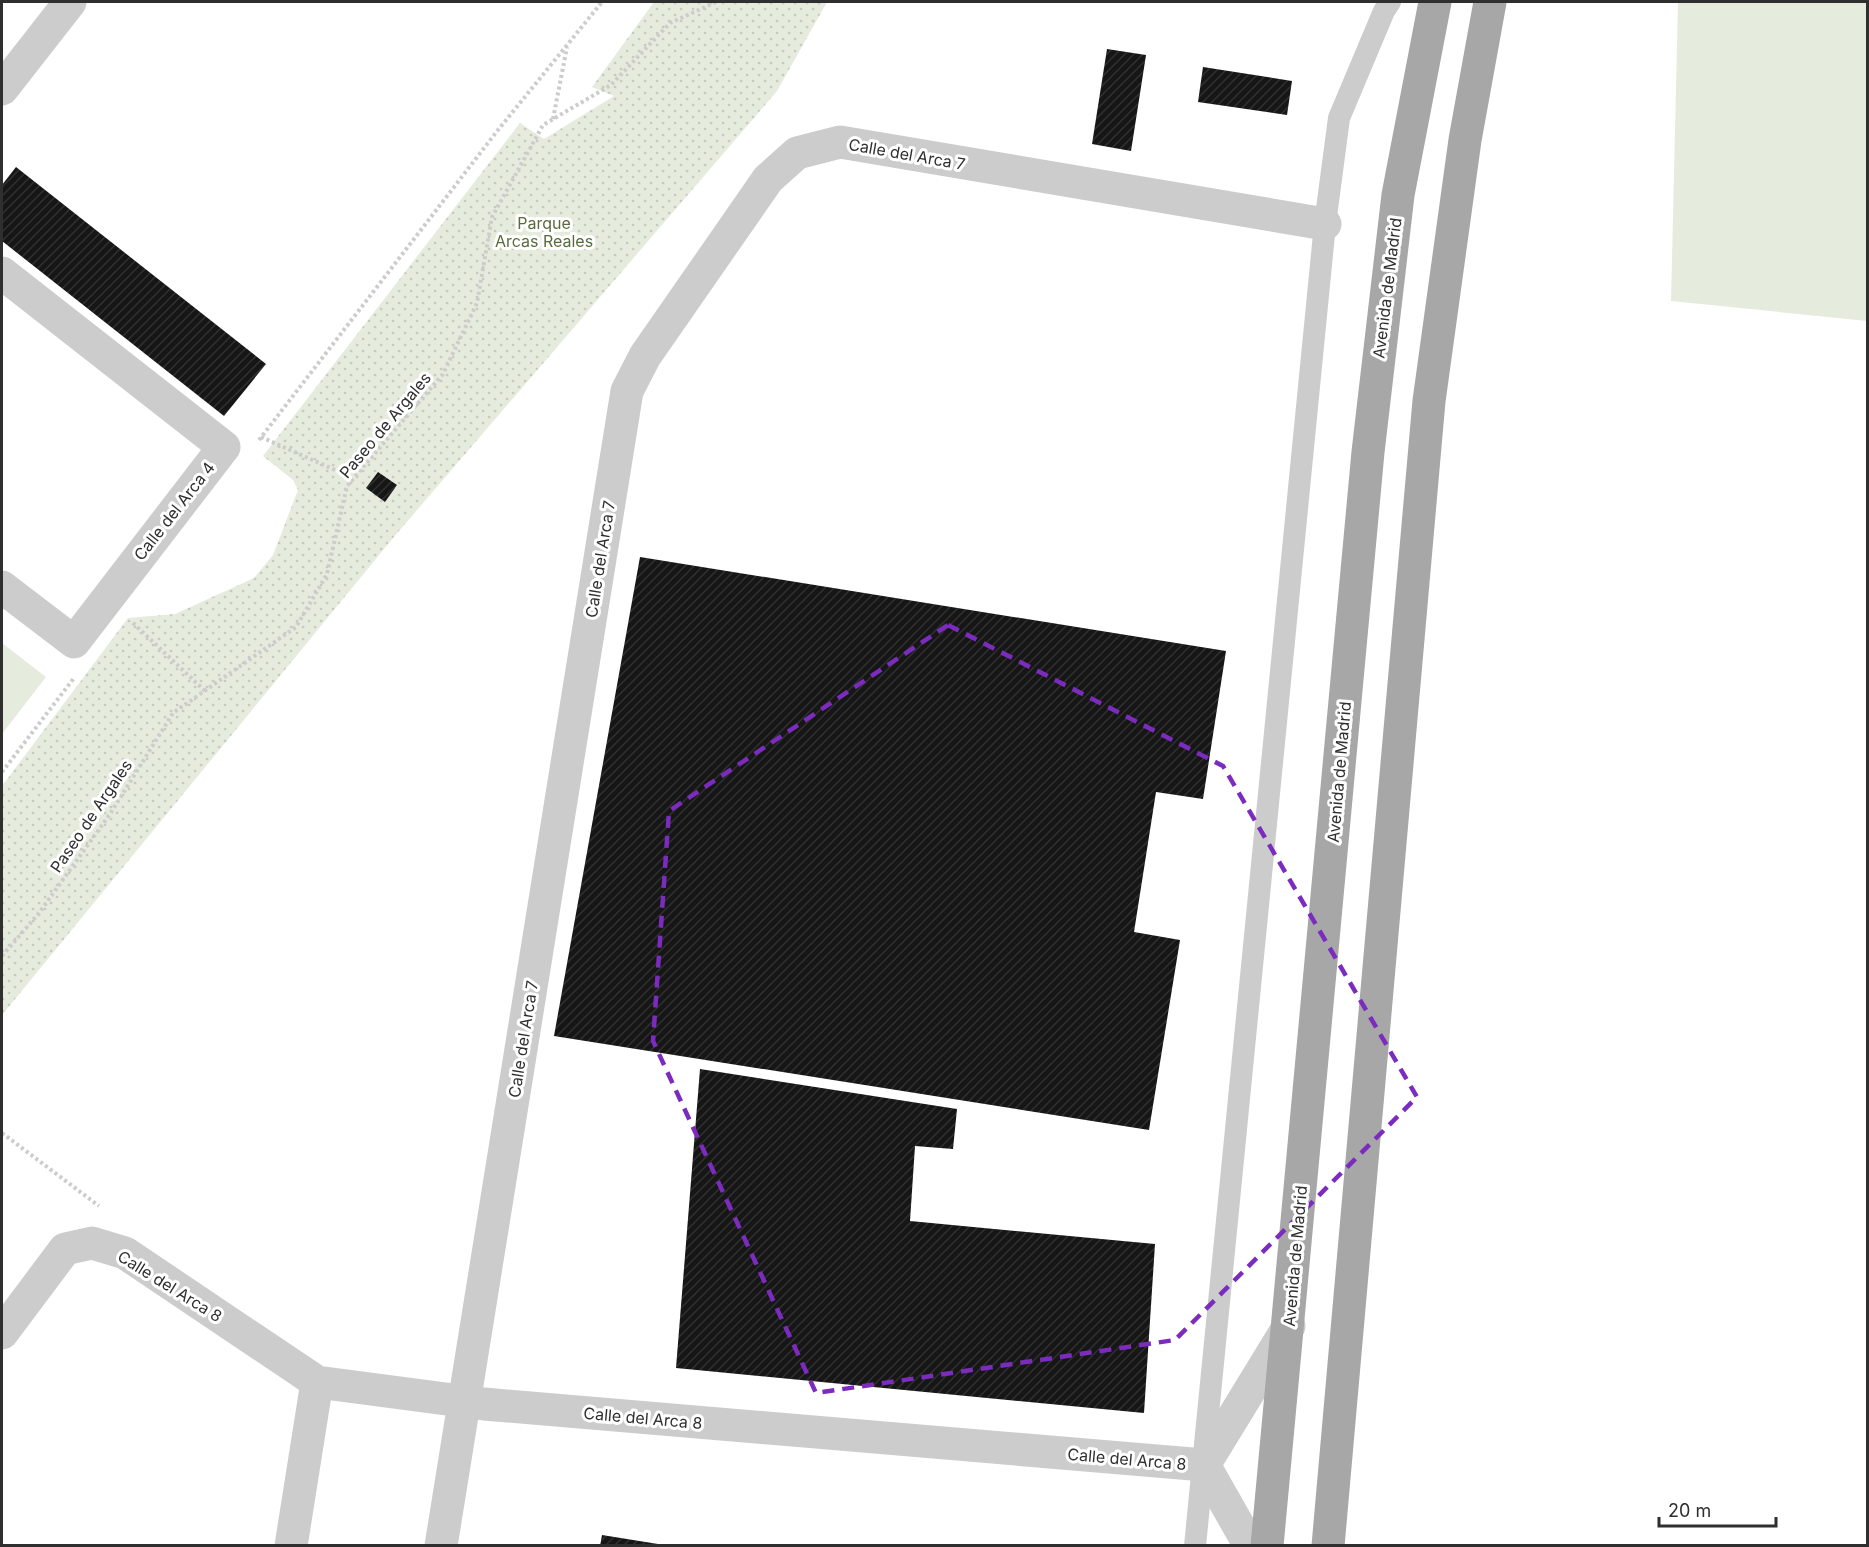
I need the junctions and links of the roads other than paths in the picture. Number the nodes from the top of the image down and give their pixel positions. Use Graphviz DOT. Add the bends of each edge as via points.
graph roads {
  1 [pos="70,2"];
  2 [pos="1390,2"];
  3 [pos="1435,2"];
  4 [pos="1491,2"];
  5 [pos="2,89"];
  6 [pos="1324,224"];
  7 [pos="2,273"];
  8 [pos="2,587"];
  9 [pos="1289,1326"];
  10 [pos="2,1333"];
  11 [pos="317,1382"];
  12 [pos="464,1402"];
  13 [pos="1204,1465"];
  14 [pos="291,1545"];
  15 [pos="441,1545"];
  16 [pos="1195,1545"];
  17 [pos="1250,1545"];
  18 [pos="1267,1545"];
  19 [pos="1328,1545"];
  1 -- 5 [label="street"];
  2 -- 6 [label="lane" via="1339,118"];
  3 -- 9 [label="main road, Avenida de Madrid" via="1398,195 1368,452"];
  4 -- 19 [label="main road" via="1465,140 1429,401"];
  6 -- 12 [label="street, Calle del Arca 7" via="840,142 796,153 768,179 645,356 627,391"];
  6 -- 13 [label="lane"];
  7 -- 8 [label="street, Calle del Arca 4" via="224,447 74,642"];
  9 -- 13 [label="street, Calle del Arca 8"];
  9 -- 18 [label="main road, Avenida de Madrid"];
  10 -- 11 [label="street, Calle del Arca 8" via="65,1249 92,1243 125,1253"];
  11 -- 12 [label="street, Calle del Arca 8"];
  11 -- 14 [label="street"];
  12 -- 13 [label="street, Calle del Arca 8"];
  12 -- 15 [label="street, Calle del Arca 7"];
  13 -- 16 [label="lane"];
  13 -- 17 [label="street"];
}
